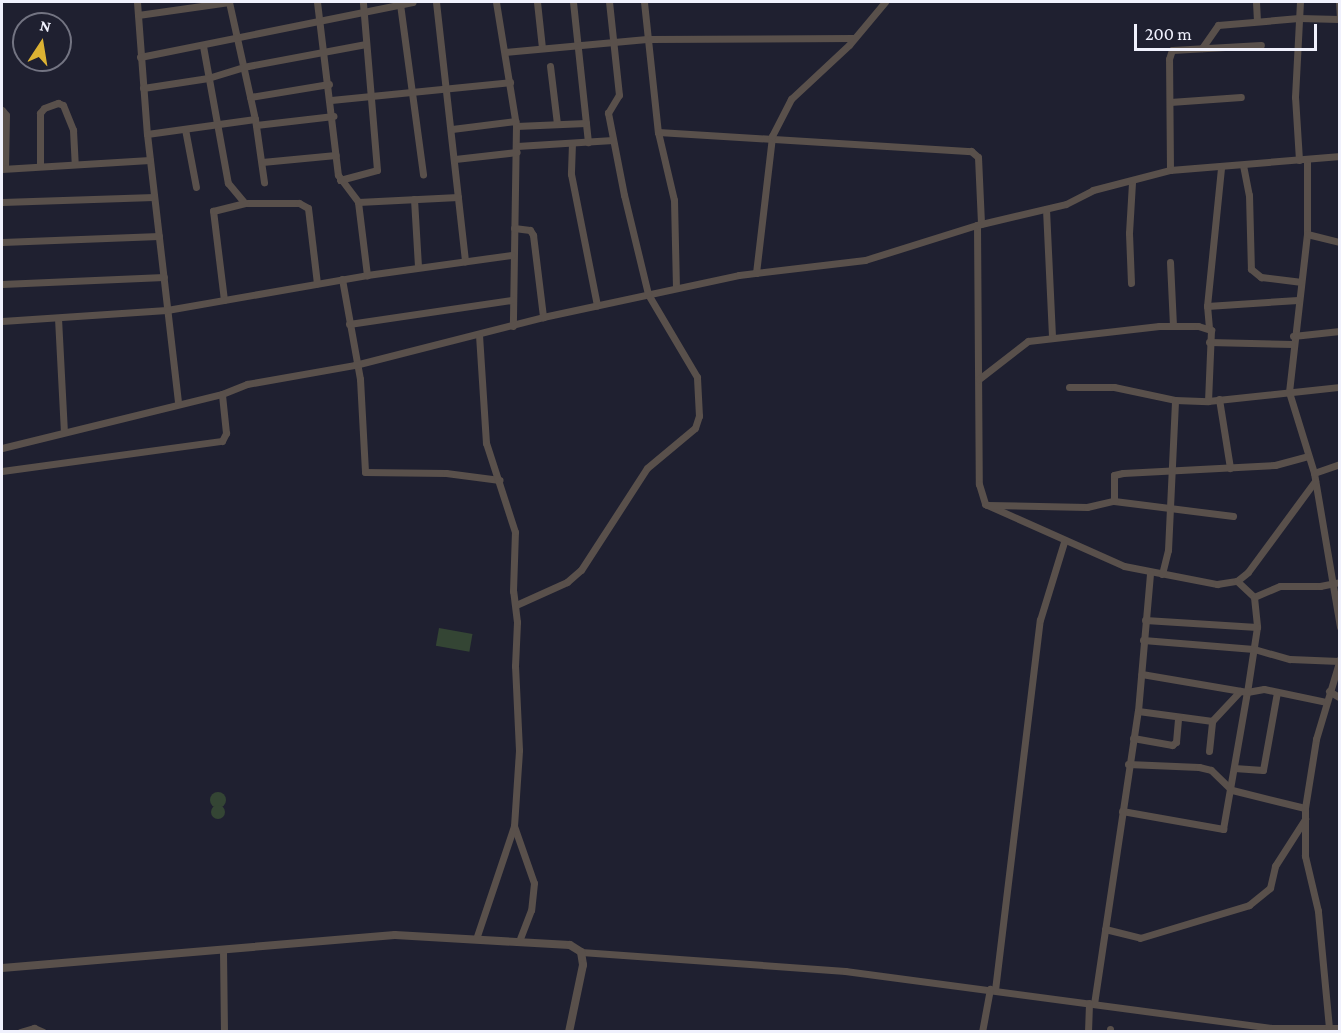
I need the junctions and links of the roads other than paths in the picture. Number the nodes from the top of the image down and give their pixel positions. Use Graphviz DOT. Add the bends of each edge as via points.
graph roads {
  1 [pos="137,2"];
  2 [pos="229,2"];
  3 [pos="317,2"];
  4 [pos="363,2"];
  5 [pos="412,2"];
  6 [pos="436,2"];
  7 [pos="496,2"];
  8 [pos="537,2"];
  9 [pos="573,2"];
  10 [pos="609,2"];
  11 [pos="644,2"];
  12 [pos="885,2"];
  13 [pos="1256,2"];
  14 [pos="1300,2"];
  15 [pos="1340,2"];
  16 [pos="400,4"];
  17 [pos="181,5"];
  18 [pos="364,12"];
  19 [pos="138,15"];
  20 [pos="1299,18"];
  21 [pos="320,21"];
  22 [pos="1257,21"];
  23 [pos="854,38"];
  24 [pos="236,39"];
  25 [pos="649,39"];
  26 [pos="613,41"];
  27 [pos="366,44"];
  28 [pos="577,45"];
  29 [pos="1260,45"];
  30 [pos="203,46"];
  31 [pos="542,48"];
  32 [pos="1202,48"];
  33 [pos="325,51"];
  34 [pos="505,52"];
  35 [pos="140,57"];
  36 [pos="550,66"];
  37 [pos="243,67"];
  38 [pos="208,78"];
  39 [pos="510,82"];
  40 [pos="329,84"];
  41 [pos="143,88"];
  42 [pos="448,89"];
  43 [pos="413,94"];
  44 [pos="250,97"];
  45 [pos="1241,97"];
  46 [pos="373,98"];
  47 [pos="331,100"];
  48 [pos="1170,102"];
  49 [pos="2,110"];
  50 [pos="333,116"];
  51 [pos="256,122"];
  52 [pos="586,123"];
  53 [pos="220,124"];
  54 [pos="516,124"];
  55 [pos="557,124"];
  56 [pos="185,129"];
  57 [pos="452,129"];
  58 [pos="658,132"];
  59 [pos="147,134"];
  60 [pos="772,136"];
  61 [pos="613,140"];
  62 [pos="588,142"];
  63 [pos="572,143"];
  64 [pos="517,149"];
  65 [pos="336,155"];
  66 [pos="1340,156"];
  67 [pos="455,159"];
  68 [pos="1307,159"];
  69 [pos="150,160"];
  70 [pos="1299,160"];
  71 [pos="262,162"];
  72 [pos="40,164"];
  73 [pos="75,164"];
  74 [pos="1243,165"];
  75 [pos="1221,167"];
  76 [pos="3,168"];
  77 [pos="1170,170"];
  78 [pos="423,174"];
  79 [pos="340,180"];
  80 [pos="264,182"];
  81 [pos="1132,182"];
  82 [pos="196,187"];
  83 [pos="154,197"];
  84 [pos="458,197"];
  85 [pos="414,199"];
  86 [pos="2,202"];
  87 [pos="358,202"];
  88 [pos="245,203"];
  89 [pos="1046,209"];
  90 [pos="979,225"];
  91 [pos="514,228"];
  92 [pos="1307,234"];
  93 [pos="159,236"];
  94 [pos="2,242"];
  95 [pos="1340,242"];
  96 [pos="512,255"];
  97 [pos="465,261"];
  98 [pos="1170,262"];
  99 [pos="418,267"];
  100 [pos="756,273"];
  101 [pos="367,275"];
  102 [pos="164,277"];
  103 [pos="342,279"];
  104 [pos="1300,282"];
  105 [pos="317,283"];
  106 [pos="1131,283"];
  107 [pos="2,284"];
  108 [pos="676,288"];
  109 [pos="648,294"];
  110 [pos="224,300"];
  111 [pos="512,300"];
  112 [pos="1298,300"];
  113 [pos="597,305"];
  114 [pos="1207,306"];
  115 [pos="167,310"];
  116 [pos="543,317"];
  117 [pos="58,318"];
  118 [pos="2,321"];
  119 [pos="349,324"];
  120 [pos="513,326"];
  121 [pos="1173,326"];
  122 [pos="1209,328"];
  123 [pos="1340,331"];
  124 [pos="479,336"];
  125 [pos="1052,337"];
  126 [pos="1292,340"];
  127 [pos="1209,342"];
  128 [pos="355,365"];
  129 [pos="979,379"];
  130 [pos="1069,387"];
  131 [pos="1340,387"];
  132 [pos="1289,392"];
  133 [pos="222,394"];
  134 [pos="1219,399"];
  135 [pos="1174,400"];
  136 [pos="1208,401"];
  137 [pos="178,403"];
  138 [pos="64,432"];
  139 [pos="2,448"];
  140 [pos="1308,456"];
  141 [pos="1340,465"];
  142 [pos="1230,468"];
  143 [pos="2,471"];
  144 [pos="1173,471"];
  145 [pos="1314,477"];
  146 [pos="500,480"];
  147 [pos="1114,501"];
  148 [pos="985,504"];
  149 [pos="1171,508"];
  150 [pos="1233,516"];
  151 [pos="1064,542"];
  152 [pos="1150,574"];
  153 [pos="1162,574"];
  154 [pos="1237,581"];
  155 [pos="1336,583"];
  156 [pos="1254,597"];
  157 [pos="1337,604"];
  158 [pos="516,605"];
  159 [pos="1145,620"];
  160 [pos="1257,627"];
  161 [pos="1340,627"];
  162 [pos="1143,640"];
  163 [pos="1254,649"];
  164 [pos="1339,660"];
  165 [pos="1142,674"];
  166 [pos="1329,691"];
  167 [pos="1244,692"];
  168 [pos="1277,692"];
  169 [pos="1340,698"];
  170 [pos="1326,702"];
  171 [pos="1138,711"];
  172 [pos="1178,717"];
  173 [pos="1212,720"];
  174 [pos="1133,738"];
  175 [pos="1209,751"];
  176 [pos="1128,764"];
  177 [pos="1234,768"];
  178 [pos="1232,790"];
  179 [pos="1305,808"];
  180 [pos="1122,811"];
  181 [pos="1306,817"];
  182 [pos="514,826"];
  183 [pos="1106,929"];
  184 [pos="476,939"];
  185 [pos="519,941"];
  186 [pos="222,951"];
  187 [pos="580,952"];
  188 [pos="2,968"];
  189 [pos="993,990"];
  190 [pos="1092,1003"];
  191 [pos="1329,1028"];
  192 [pos="1339,1029"];
  193 [pos="1265,1030"];
  194 [pos="1291,1031"];
  195 [pos="20,1032"];
  196 [pos="43,1032"];
  197 [pos="224,1032"];
  198 [pos="569,1032"];
  199 [pos="982,1032"];
  200 [pos="1088,1032"];
  1 -- 19 [label="street"];
  2 -- 17 [label="street"];
  2 -- 24 [label="street"];
  3 -- 21 [label="street"];
  4 -- 18 [label="street"];
  5 -- 16 [label="street"];
  6 -- 42 [label="street"];
  7 -- 34 [label="street"];
  8 -- 31 [label="street"];
  9 -- 28 [label="street"];
  10 -- 26 [label="street"];
  11 -- 25 [label="street"];
  12 -- 23 [label="street"];
  13 -- 22 [label="street"];
  14 -- 20 [label="street"];
  15 -- 20 [label="street" via="1340,19"];
  16 -- 18 [label="street"];
  16 -- 43 [label="street"];
  17 -- 19 [label="street"];
  18 -- 21 [label="street"];
  18 -- 27 [label="street"];
  19 -- 35 [label="street"];
  20 -- 22 [label="street"];
  20 -- 70 [label="street" via="1295,97"];
  21 -- 24 [label="street"];
  21 -- 33 [label="street"];
  22 -- 32 [label="street" via="1218,25"];
  23 -- 25 [label="street"];
  23 -- 60 [label="street" via="791,99"];
  24 -- 30 [label="street"];
  24 -- 37 [label="street"];
  25 -- 26 [label="street"];
  25 -- 58 [label="street"];
  26 -- 28 [label="street"];
  26 -- 61 [label="street" via="619,95 607,110"];
  27 -- 33 [label="street"];
  27 -- 46 [label="street"];
  28 -- 31 [label="street"];
  28 -- 52 [label="street"];
  29 -- 32 [label="street"];
  30 -- 35 [label="street"];
  30 -- 38 [label="street"];
  31 -- 34 [label="street"];
  32 -- 48 [label="street" via="1172,50"];
  33 -- 37 [label="street"];
  33 -- 40 [label="street"];
  34 -- 39 [label="street"];
  35 -- 41 [label="street"];
  36 -- 55 [label="street"];
  37 -- 38 [label="street"];
  37 -- 44 [label="street"];
  38 -- 41 [label="street"];
  38 -- 53 [label="street"];
  39 -- 42 [label="street"];
  39 -- 54 [label="street"];
  40 -- 44 [label="street"];
  40 -- 47 [label="street"];
  41 -- 59 [label="street"];
  42 -- 43 [label="street"];
  42 -- 57 [label="street"];
  43 -- 46 [label="street"];
  43 -- 78 [label="street"];
  44 -- 51 [label="street"];
  45 -- 48 [label="street"];
  46 -- 47 [label="street"];
  46 -- 79 [label="street" via="377,172"];
  47 -- 50 [label="street"];
  48 -- 77 [label="street"];
  49 -- 76 [label="street" via="6,115"];
  50 -- 51 [label="street"];
  50 -- 65 [label="street"];
  51 -- 53 [label="street"];
  51 -- 71 [label="street"];
  52 -- 55 [label="street"];
  52 -- 62 [label="street"];
  53 -- 56 [label="street"];
  53 -- 88 [label="street" via="228,183"];
  54 -- 55 [label="street"];
  54 -- 57 [label="street"];
  54 -- 64 [label="street"];
  56 -- 59 [label="street"];
  56 -- 82 [label="street"];
  57 -- 67 [label="street"];
  58 -- 60 [label="street"];
  58 -- 108 [label="street" via="674,200"];
  59 -- 69 [label="street"];
  60 -- 90 [label="street" via="971,151 978,157"];
  60 -- 100 [label="street"];
  61 -- 62 [label="street"];
  61 -- 109 [label="street"];
  62 -- 63 [label="street"];
  63 -- 64 [label="street"];
  63 -- 113 [label="street" via="571,174"];
  64 -- 67 [label="street"];
  64 -- 91 [label="street"];
  65 -- 71 [label="street"];
  65 -- 79 [label="street"];
  66 -- 68 [label="street"];
  67 -- 84 [label="street"];
  68 -- 70 [label="street"];
  68 -- 92 [label="street"];
  69 -- 73 [label="street"];
  69 -- 83 [label="street"];
  70 -- 74 [label="street"];
  71 -- 80 [label="street"];
  72 -- 73 [label="street"];
  72 -- 73 [label="street" via="40,113 58,103 63,105 73,130"];
  72 -- 76 [label="street"];
  74 -- 75 [label="street"];
  74 -- 104 [label="street" via="1249,195 1251,269 1261,277"];
  75 -- 77 [label="street"];
  75 -- 114 [label="street"];
  77 -- 81 [label="street"];
  79 -- 87 [label="street"];
  81 -- 89 [label="street" via="1093,190"];
  81 -- 106 [label="street"];
  83 -- 86 [label="street"];
  83 -- 93 [label="street"];
  84 -- 85 [label="street"];
  84 -- 97 [label="street"];
  85 -- 87 [label="street"];
  85 -- 99 [label="street"];
  87 -- 101 [label="street"];
  88 -- 105 [label="street" via="299,203 308,208"];
  88 -- 110 [label="street" via="212,213"];
  89 -- 90 [label="street"];
  89 -- 125 [label="street"];
  90 -- 100 [label="street" via="866,260"];
  90 -- 129 [label="street"];
  91 -- 96 [label="street"];
  91 -- 116 [label="street" via="530,230 533,235"];
  92 -- 95 [label="street"];
  92 -- 104 [label="street"];
  93 -- 94 [label="street"];
  93 -- 102 [label="street"];
  96 -- 97 [label="street"];
  96 -- 111 [label="street"];
  97 -- 99 [label="street"];
  98 -- 121 [label="street"];
  99 -- 101 [label="street"];
  100 -- 108 [label="street"];
  101 -- 103 [label="street"];
  102 -- 107 [label="street"];
  102 -- 115 [label="street"];
  103 -- 105 [label="street"];
  103 -- 119 [label="street"];
  104 -- 112 [label="street"];
  105 -- 110 [label="street"];
  108 -- 109 [label="street"];
  109 -- 113 [label="street"];
  109 -- 158 [label="street" via="697,376 700,403 694,428 647,468 581,570 558,586"];
  110 -- 115 [label="street"];
  111 -- 119 [label="street"];
  111 -- 120 [label="street"];
  112 -- 114 [label="street"];
  112 -- 126 [label="street"];
  113 -- 116 [label="street"];
  114 -- 122 [label="street"];
  115 -- 117 [label="street"];
  115 -- 137 [label="street"];
  116 -- 120 [label="street"];
  117 -- 118 [label="street"];
  117 -- 138 [label="street"];
  119 -- 128 [label="street"];
  120 -- 124 [label="street"];
  121 -- 122 [label="street"];
  121 -- 125 [label="street"];
  122 -- 127 [label="street"];
  123 -- 126 [label="street"];
  124 -- 128 [label="street"];
  124 -- 146 [label="street" via="486,443"];
  125 -- 129 [label="street" via="1016,347"];
  126 -- 127 [label="street"];
  126 -- 132 [label="street"];
  127 -- 136 [label="street"];
  128 -- 133 [label="street" via="247,384"];
  128 -- 146 [label="street" via="360,379 365,472 446,473"];
  129 -- 148 [label="street" via="979,484"];
  130 -- 135 [label="street" via="1114,387"];
  131 -- 132 [label="street"];
  132 -- 134 [label="street"];
  132 -- 140 [label="street"];
  133 -- 137 [label="street"];
  133 -- 143 [label="street" via="226,434 222,441"];
  134 -- 136 [label="street"];
  134 -- 142 [label="street"];
  135 -- 136 [label="street"];
  135 -- 144 [label="street"];
  137 -- 138 [label="street"];
  138 -- 139 [label="street"];
  140 -- 142 [label="street" via="1275,465"];
  140 -- 145 [label="street"];
  141 -- 145 [label="street"];
  142 -- 144 [label="street"];
  144 -- 147 [label="street" via="1114,475"];
  144 -- 149 [label="street"];
  145 -- 154 [label="street" via="1255,565"];
  145 -- 155 [label="street"];
  146 -- 158 [label="street" via="515,532"];
  147 -- 148 [label="street" via="1087,507"];
  147 -- 149 [label="street"];
  148 -- 151 [label="street"];
  149 -- 150 [label="street"];
  149 -- 153 [label="street"];
  151 -- 152 [label="street"];
  151 -- 189 [label="street" via="1040,620"];
  152 -- 153 [label="street"];
  152 -- 159 [label="street"];
  153 -- 154 [label="street" via="1217,584"];
  154 -- 156 [label="street"];
  155 -- 156 [label="street" via="1280,586"];
  155 -- 157 [label="street"];
  156 -- 160 [label="street"];
  157 -- 161 [label="street"];
  158 -- 182 [label="street" via="519,750"];
  159 -- 160 [label="street"];
  159 -- 162 [label="street"];
  160 -- 163 [label="street"];
  162 -- 163 [label="street"];
  162 -- 165 [label="street"];
  163 -- 164 [label="street" via="1290,659"];
  163 -- 167 [label="street"];
  164 -- 166 [label="street"];
  165 -- 167 [label="street"];
  165 -- 171 [label="street"];
  166 -- 169 [label="street"];
  166 -- 170 [label="street"];
  167 -- 168 [label="street"];
  167 -- 173 [label="street"];
  167 -- 177 [label="street"];
  168 -- 170 [label="street"];
  168 -- 177 [label="street" via="1263,770"];
  170 -- 179 [label="street"];
  171 -- 172 [label="street"];
  171 -- 174 [label="street"];
  172 -- 173 [label="street"];
  172 -- 174 [label="street" via="1176,742 1172,745"];
  173 -- 175 [label="street"];
  174 -- 176 [label="street"];
  176 -- 178 [label="street" via="1211,770"];
  176 -- 180 [label="street"];
  177 -- 178 [label="street"];
  178 -- 179 [label="street"];
  178 -- 180 [label="street" via="1223,828"];
  179 -- 181 [label="street"];
  180 -- 183 [label="street"];
  181 -- 183 [label="street" via="1275,866 1270,888 1249,905 1140,938"];
  181 -- 191 [label="street" via="1305,856 1318,911"];
  182 -- 184 [label="street"];
  182 -- 185 [label="street" via="534,883 531,910"];
  183 -- 190 [label="street"];
  184 -- 185 [label="street"];
  184 -- 186 [label="street" via="394,935"];
  185 -- 187 [label="street" via="570,945"];
  186 -- 188 [label="street"];
  186 -- 197 [label="street"];
  187 -- 189 [label="street" via="845,971"];
  187 -- 198 [label="street" via="583,965"];
  189 -- 190 [label="street"];
  189 -- 199 [label="street"];
  190 -- 193 [label="street"];
  190 -- 200 [label="street"];
  191 -- 192 [label="street"];
  191 -- 194 [label="street"];
  193 -- 194 [label="street"];
  195 -- 196 [label="street" via="34,1028"];
}
